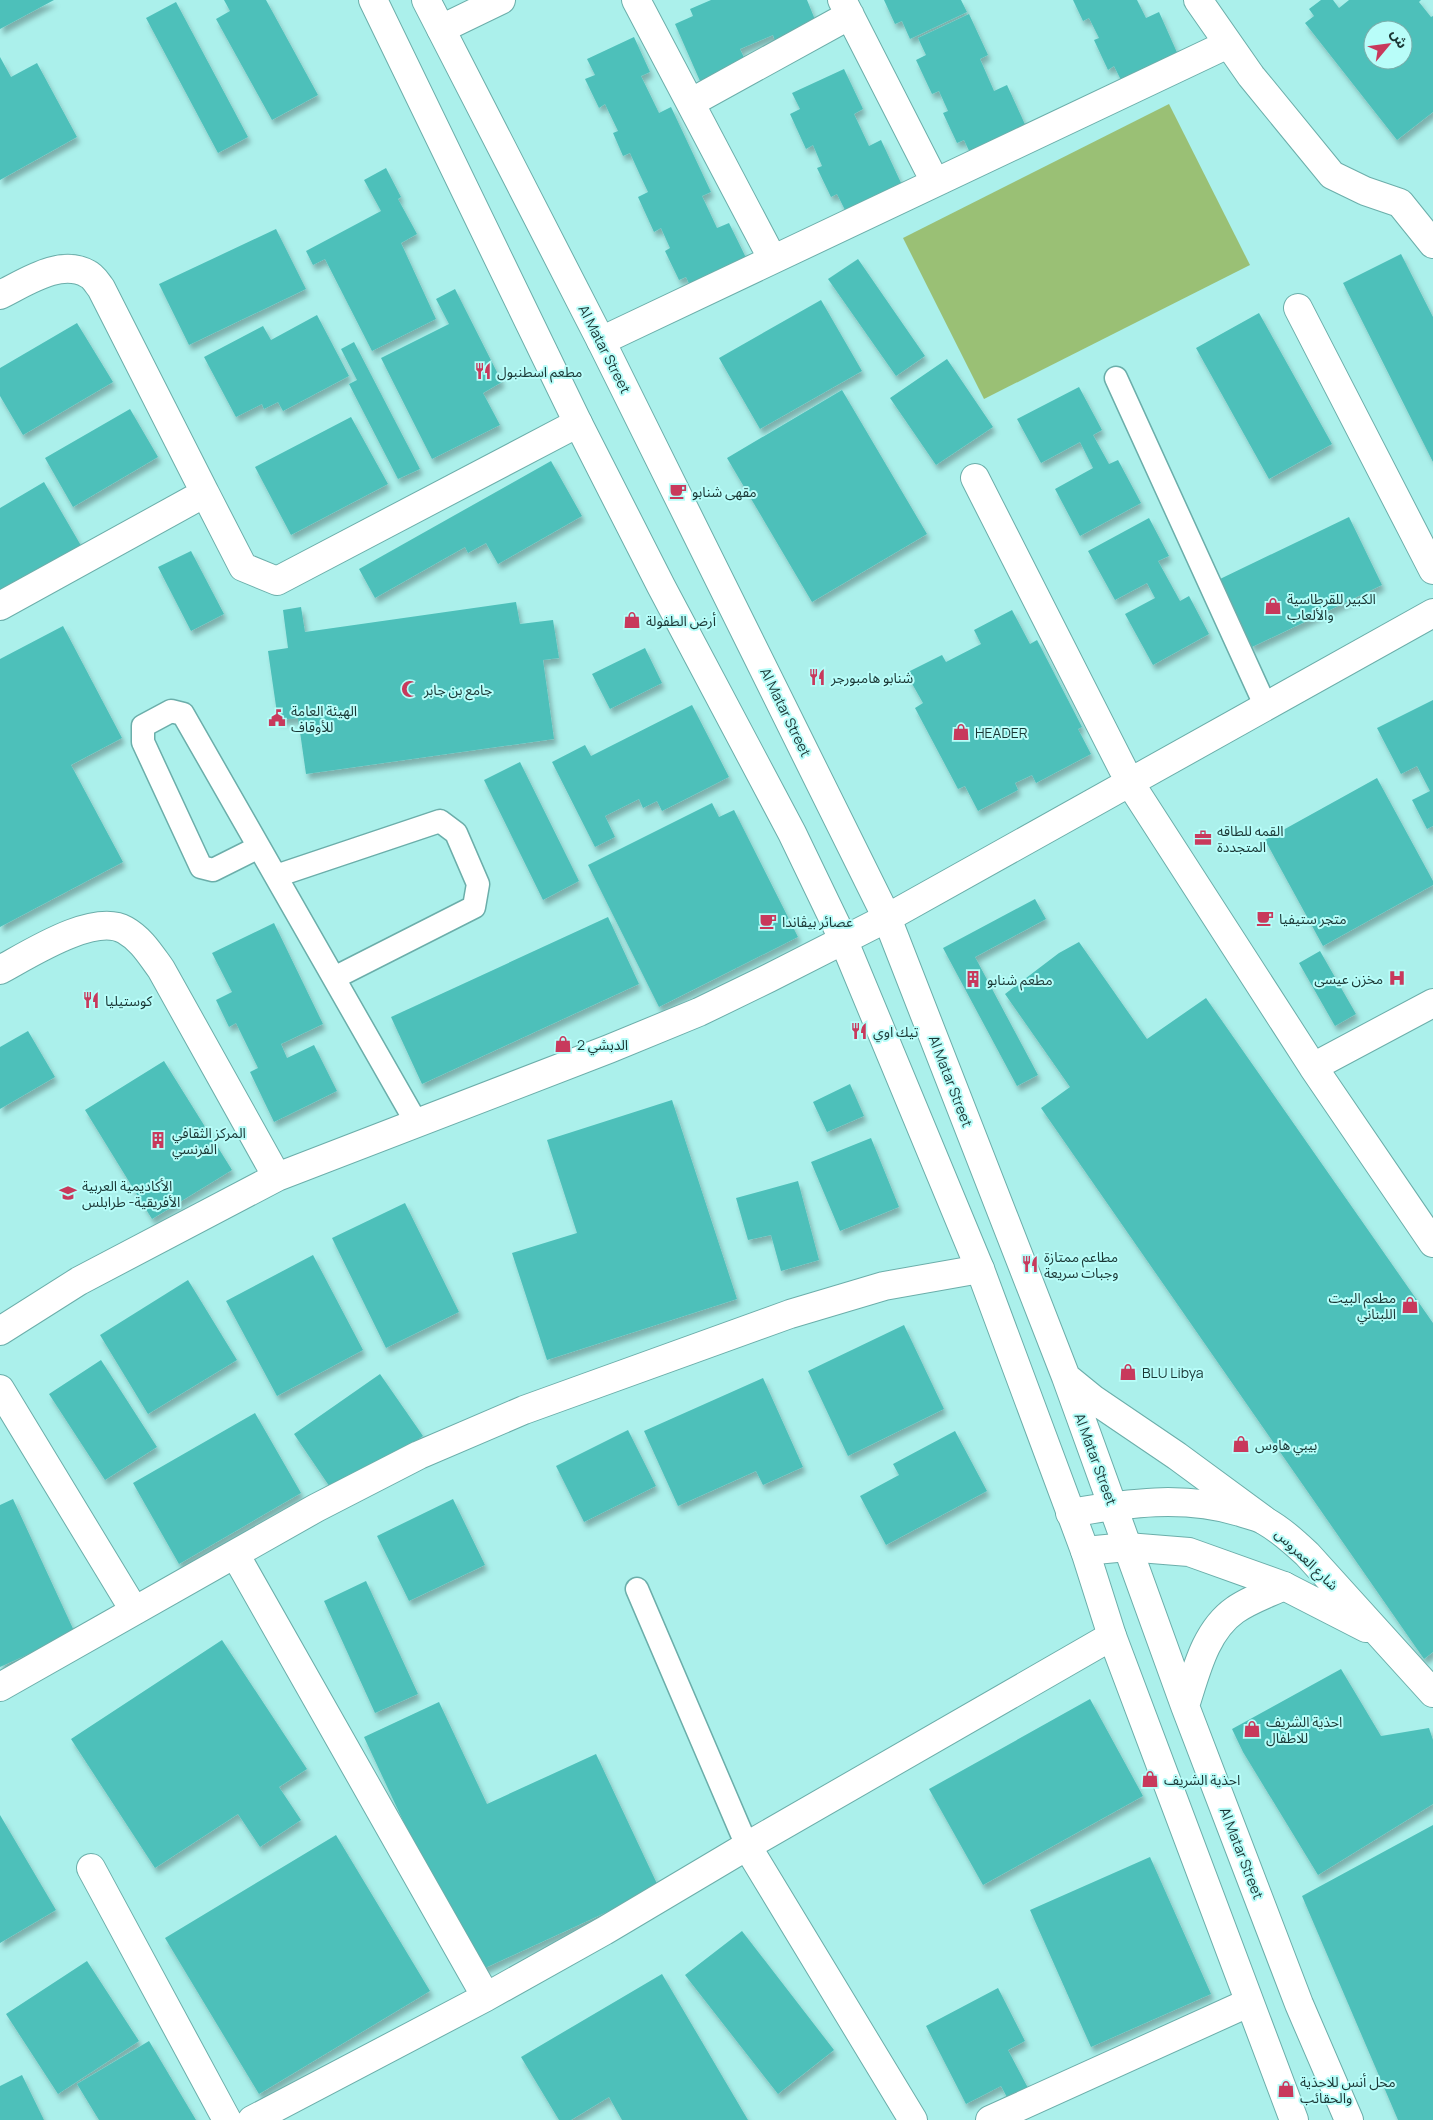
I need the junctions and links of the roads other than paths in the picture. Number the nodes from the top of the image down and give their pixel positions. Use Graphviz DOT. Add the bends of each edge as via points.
graph roads {
  1 [pos="373,0"];
  2 [pos="426,0"];
  3 [pos="501,0"];
  4 [pos="636,0"];
  5 [pos="1198,0"];
  6 [pos="846,8"];
  7 [pos="441,30"];
  8 [pos="1228,44"];
  9 [pos="692,102"];
  10 [pos="935,182"];
  11 [pos="1433,244"];
  12 [pos="772,258"];
  13 [pos="0,295"];
  14 [pos="1298,308"];
  15 [pos="601,341"];
  16 [pos="1116,378"];
  17 [pos="578,423"];
  18 [pos="975,478"];
  19 [pos="204,493"];
  20 [pos="1433,570"];
  21 [pos="0,606"];
  22 [pos="1433,613"];
  23 [pos="1266,707"];
  24 [pos="1130,783"];
  25 [pos="259,847"];
  26 [pos="276,876"];
  27 [pos="887,918"];
  28 [pos="843,939"];
  29 [pos="0,970"];
  30 [pos="334,978"];
  31 [pos="1433,1003"];
  32 [pos="1313,1066"];
  33 [pos="416,1122"];
  34 [pos="277,1177"];
  35 [pos="1433,1243"];
  36 [pos="980,1270"];
  37 [pos="0,1331"];
  38 [pos="1066,1378"];
  39 [pos="0,1389"];
  40 [pos="1113,1506"];
  41 [pos="1070,1513"];
  42 [pos="1264,1520"];
  43 [pos="1127,1547"];
  44 [pos="1085,1551"];
  45 [pos="235,1554"];
  46 [pos="1284,1586"];
  47 [pos="637,1589"];
  48 [pos="134,1610"];
  49 [pos="1379,1635"];
  50 [pos="1112,1636"];
  51 [pos="0,1687"];
  52 [pos="1433,1693"];
  53 [pos="1186,1706"];
  54 [pos="747,1846"];
  55 [pos="91,1868"];
  56 [pos="486,1997"];
  57 [pos="1248,2003"];
  58 [pos="227,2120"];
  59 [pos="252,2120"];
  60 [pos="913,2120"];
  61 [pos="990,2120"];
  62 [pos="1294,2120"];
  63 [pos="1349,2120"];
  1 -- 17 [label="street"];
  2 -- 7 [label="street, Al Matar Street"];
  3 -- 7 [label="street"];
  4 -- 9 [label="street"];
  5 -- 8 [label="street"];
  6 -- 9 [label="street"];
  6 -- 10 [label="street"];
  7 -- 15 [label="street, Al Matar Street"];
  8 -- 10 [label="street"];
  8 -- 11 [label="street" via="1332,175 1400,203"];
  9 -- 12 [label="street"];
  10 -- 12 [label="street"];
  12 -- 15 [label="street"];
  13 -- 19 [label="street" via="62,268 90,274 101,288"];
  14 -- 20 [label="street"];
  15 -- 27 [label="street, Al Matar Street"];
  16 -- 23 [label="lane"];
  17 -- 19 [label="street" via="277,581 243,567"];
  17 -- 28 [label="street" via="792,833"];
  18 -- 24 [label="street"];
  19 -- 21 [label="street"];
  22 -- 23 [label="street"];
  23 -- 24 [label="street"];
  24 -- 27 [label="street"];
  24 -- 32 [label="street"];
  25 -- 25 [label="lane" via="183,714 171,711 143,726 142,742 201,867 213,870"];
  25 -- 26 [label="lane"];
  26 -- 30 [label="lane"];
  26 -- 30 [label="lane" via="440,821 456,833 478,884 474,907"];
  27 -- 28 [label="street"];
  27 -- 38 [label="street, Al Matar Street"];
  28 -- 33 [label="street" via="699,1012"];
  28 -- 36 [label="street"];
  29 -- 34 [label="street" via="82,929 123,928 142,943 161,969"];
  30 -- 33 [label="lane"];
  31 -- 32 [label="street"];
  32 -- 35 [label="street"];
  33 -- 34 [label="street"];
  34 -- 37 [label="street" via="79,1281"];
  36 -- 41 [label="street"];
  36 -- 45 [label="street" via="884,1286 790,1314 524,1410 419,1455"];
  38 -- 40 [label="street, Al Matar Street"];
  38 -- 42 [label="street"];
  39 -- 48 [label="street"];
  40 -- 41 [label="street, شارع العمروس"];
  40 -- 42 [label="street, شارع العمروس" via="1165,1500 1194,1502"];
  40 -- 43 [label="street, Al Matar Street"];
  41 -- 44 [label="street"];
  42 -- 49 [label="street, شارع العمروس" via="1307,1554"];
  43 -- 44 [label="street, شارع العمروس"];
  43 -- 46 [label="street, شارع العمروس" via="1189,1552"];
  43 -- 53 [label="street, Al Matar Street"];
  44 -- 50 [label="street"];
  45 -- 48 [label="street"];
  45 -- 56 [label="street"];
  46 -- 49 [label="street, شارع العمروس"];
  46 -- 53 [label="street" via="1235,1609 1219,1624 1206,1646"];
  47 -- 54 [label="lane"];
  48 -- 51 [label="street"];
  49 -- 52 [label="street, شارع العمروس"];
  50 -- 54 [label="street"];
  50 -- 57 [label="street"];
  53 -- 63 [label="street, Al Matar Street" via="1300,2004"];
  54 -- 56 [label="street" via="604,1932"];
  54 -- 60 [label="street"];
  55 -- 58 [label="street"];
  56 -- 59 [label="street"];
  57 -- 61 [label="street"];
  57 -- 62 [label="street"];
}
